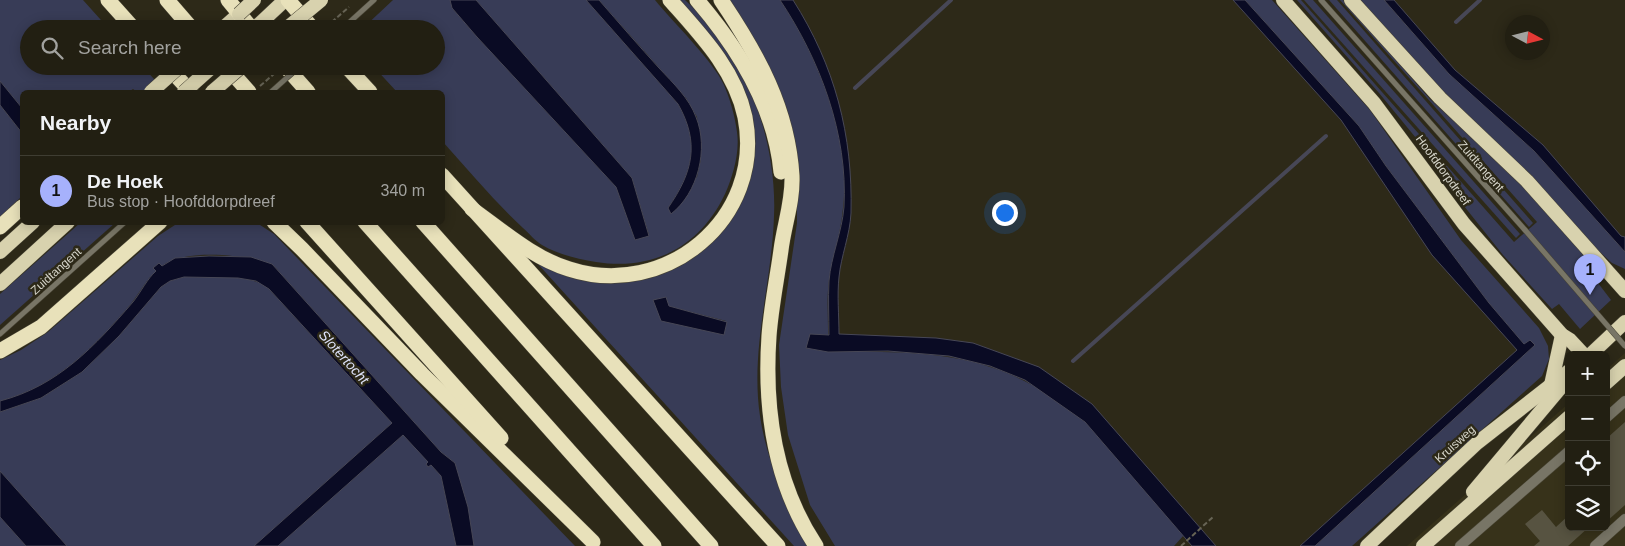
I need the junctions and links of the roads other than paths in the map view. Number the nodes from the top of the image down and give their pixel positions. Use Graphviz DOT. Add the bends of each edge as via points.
graph roads {
  1 [pos="108,0"];
  2 [pos="167,0"];
  3 [pos="228,0"];
  4 [pos="254,0"];
  5 [pos="287,0"];
  6 [pos="312,0"];
  7 [pos="321,0"];
  8 [pos="374,0"];
  9 [pos="670,0"];
  10 [pos="697,0"];
  11 [pos="721,0"];
  12 [pos="1283,0"];
  13 [pos="1321,0"];
  14 [pos="1351,0"];
  15 [pos="126,20"];
  16 [pos="184,20"];
  17 [pos="232,20"];
  18 [pos="245,20"];
  19 [pos="264,20"];
  20 [pos="291,20"];
  21 [pos="297,20"];
  22 [pos="305,20"];
  23 [pos="352,20"];
  24 [pos="170,75"];
  25 [pos="175,75"];
  26 [pos="203,75"];
  27 [pos="232,75"];
  28 [pos="237,75"];
  29 [pos="286,75"];
  30 [pos="290,75"];
  31 [pos="354,75"];
  32 [pos="255,89"];
  33 [pos="153,90"];
  34 [pos="186,90"];
  35 [pos="189,90"];
  36 [pos="214,90"];
  37 [pos="273,90"];
  38 [pos="305,90"];
  39 [pos="368,90"];
  40 [pos="445,178"];
  41 [pos="20,209"];
  42 [pos="472,209"];
  43 [pos="30,225"];
  44 [pos="65,225"];
  45 [pos="122,225"];
  46 [pos="157,225"];
  47 [pos="277,225"];
  48 [pos="310,225"];
  49 [pos="368,225"];
  50 [pos="426,225"];
  51 [pos="0,227"];
  52 [pos="784,229"];
  53 [pos="0,252"];
  54 [pos="0,284"];
  55 [pos="1625,291"];
  56 [pos="1625,322"];
  57 [pos="0,334"];
  58 [pos="1562,335"];
  59 [pos="1625,346"];
  60 [pos="0,351"];
  61 [pos="1580,351"];
  62 [pos="1594,351"];
  63 [pos="1623,368"];
  64 [pos="1610,370"];
  65 [pos="1565,374"];
  66 [pos="1610,379"];
  67 [pos="1565,383"];
  68 [pos="1551,385"];
  69 [pos="1625,401"];
  70 [pos="1610,414"];
  71 [pos="1565,420"];
  72 [pos="1565,454"];
  73 [pos="1625,519"];
  74 [pos="1449,522"];
  75 [pos="595,544"];
  76 [pos="654,546"];
  77 [pos="711,546"];
  78 [pos="778,546"];
  79 [pos="816,546"];
  80 [pos="1366,546"];
  81 [pos="1423,546"];
  82 [pos="1460,546"];
  83 [pos="1595,546"];
  1 -- 15 [label="highway"];
  2 -- 16 [label="highway"];
  3 -- 18 [label="highway"];
  4 -- 17 [label="highway, bridge"];
  5 -- 19 [label="highway"];
  5 -- 22 [label="highway"];
  6 -- 20 [label="highway, bridge"];
  7 -- 21 [label="highway, bridge"];
  8 -- 23 [label="lane"];
  9 -- 42 [label="highway" via="718,56 734,84 745,117 746,158 742,175 730,207 712,233 688,253 662,267 634,275 604,276 551,263"];
  10 -- 52 [label="highway" via="746,66 772,127 780,155"];
  11 -- 52 [label="highway" via="776,95 785,128 792,177 791,201"];
  12 -- 58 [label="highway, Hoofddorpdreef" via="1374,103 1464,224"];
  13 -- 59 [label="lane, Zuidtangent, bridge"];
  14 -- 55 [label="highway" via="1440,98 1527,181"];
  24 -- 33 [label="highway, bridge"];
  25 -- 35 [label="highway"];
  26 -- 34 [label="highway, bridge"];
  27 -- 36 [label="highway, bridge"];
  28 -- 32 [label="highway"];
  29 -- 38 [label="highway"];
  30 -- 37 [label="lane, bridge"];
  31 -- 39 [label="highway"];
  40 -- 42 [label="highway"];
  41 -- 51 [label="highway"];
  42 -- 78 [label="highway"];
  43 -- 53 [label="highway"];
  44 -- 54 [label="highway"];
  45 -- 57 [label="lane, Zuidtangent"];
  46 -- 60 [label="highway" via="42,327"];
  47 -- 75 [label="highway" via="422,374"];
  48 -- 75 [label="highway"];
  49 -- 76 [label="highway"];
  50 -- 77 [label="highway"];
  52 -- 79 [label="highway" via="769,334 769,419 788,488"];
  56 -- 62 [label="highway"];
  58 -- 61 [label="highway, Hoofddorpdreef"];
  58 -- 68 [label="highway"];
  63 -- 64 [label="highway"];
  63 -- 66 [label="highway"];
  65 -- 68 [label="highway, Kruisweg"];
  67 -- 74 [label="highway"];
  68 -- 80 [label="highway, Kruisweg" via="1477,443"];
  69 -- 70 [label="street"];
  71 -- 74 [label="highway"];
  72 -- 82 [label="street"];
  73 -- 83 [label="street"];
  74 -- 81 [label="highway"];
}
